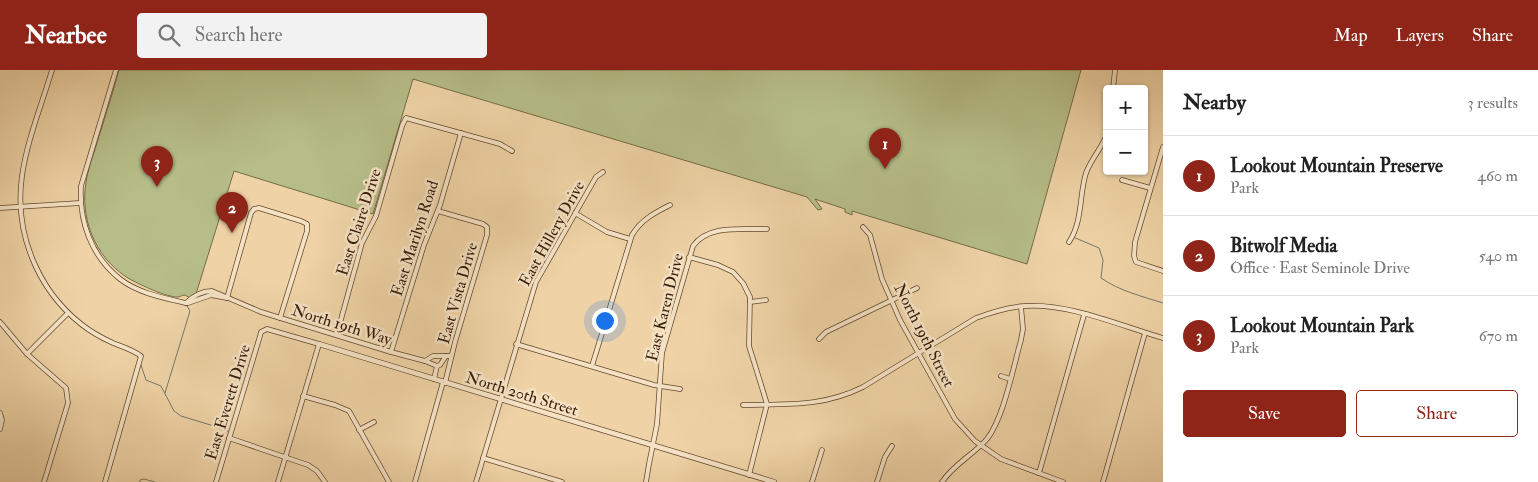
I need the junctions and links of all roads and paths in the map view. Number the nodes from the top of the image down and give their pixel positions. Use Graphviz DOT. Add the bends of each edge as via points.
graph roads {
  1 [pos="52,70"];
  2 [pos="116,70"];
  3 [pos="1115,70"];
  4 [pos="1113,85"];
  5 [pos="461,132"];
  6 [pos="1103,141"];
  7 [pos="1163,147"];
  8 [pos="512,151"];
  9 [pos="603,172"];
  10 [pos="1122,180"];
  11 [pos="1150,188"];
  12 [pos="80,203"];
  13 [pos="670,205"];
  14 [pos="20,207"];
  15 [pos="0,208"];
  16 [pos="438,211"];
  17 [pos="574,213"];
  18 [pos="863,227"];
  19 [pos="766,230"];
  20 [pos="630,239"];
  21 [pos="1069,242"];
  22 [pos="689,256"];
  23 [pos="1163,271"];
  24 [pos="917,288"];
  25 [pos="227,298"];
  26 [pos="766,300"];
  27 [pos="890,300"];
  28 [pos="750,302"];
  29 [pos="1021,307"];
  30 [pos="68,312"];
  31 [pos="1084,314"];
  32 [pos="280,318"];
  33 [pos="0,322"];
  34 [pos="264,330"];
  35 [pos="1145,333"];
  36 [pos="337,334"];
  37 [pos="1163,338"];
  38 [pos="819,340"];
  39 [pos="319,344"];
  40 [pos="516,344"];
  41 [pos="391,352"];
  42 [pos="918,353"];
  43 [pos="27,354"];
  44 [pos="446,356"];
  45 [pos="451,356"];
  46 [pos="425,361"];
  47 [pos="442,363"];
  48 [pos="437,366"];
  49 [pos="592,366"];
  50 [pos="450,367"];
  51 [pos="1001,376"];
  52 [pos="434,379"];
  53 [pos="1010,379"];
  54 [pos="444,382"];
  55 [pos="660,386"];
  56 [pos="680,388"];
  57 [pos="303,396"];
  58 [pos="500,399"];
  59 [pos="767,404"];
  60 [pos="743,405"];
  61 [pos="0,413"];
  62 [pos="374,422"];
  63 [pos="0,429"];
  64 [pos="359,430"];
  65 [pos="229,438"];
  66 [pos="653,445"];
  67 [pos="980,445"];
  68 [pos="892,446"];
  69 [pos="822,450"];
  70 [pos="285,458"];
  71 [pos="483,458"];
  72 [pos="1039,473"];
  73 [pos="749,475"];
  74 [pos="44,482"];
  75 [pos="105,482"];
  76 [pos="216,482"];
  77 [pos="278,482"];
  78 [pos="324,482"];
  79 [pos="389,482"];
  80 [pos="415,482"];
  81 [pos="476,482"];
  82 [pos="562,482"];
  83 [pos="646,482"];
  84 [pos="747,482"];
  85 [pos="774,482"];
  86 [pos="812,482"];
  87 [pos="877,482"];
  88 [pos="942,482"];
  89 [pos="1063,482"];
  90 [pos="1103,482"];
  1 -- 14 [label="street" via="27,154"];
  2 -- 12 [label="street" via="84,177"];
  3 -- 4 [label="street"];
  5 -- 8 [label="street"];
  5 -- 16 [label="street, East Marilyn Road"];
  5 -- 36 [label="street, East Claire Drive" via="406,118 376,216 362,243"];
  6 -- 21 [label="street" via="1087,170 1080,212"];
  7 -- 11 [label="street"];
  9 -- 17 [label="street, East Hillery Drive" via="596,177"];
  10 -- 11 [label="street"];
  11 -- 23 [label="street" via="1134,256 1136,262"];
  12 -- 14 [label="street"];
  12 -- 25 [label="street, North 19th Way" via="86,231 100,259 121,279 137,288 186,303 205,291 218,292"];
  13 -- 20 [label="street" via="646,218"];
  14 -- 15 [label="street"];
  14 -- 30 [label="street" via="25,237 36,268 50,292"];
  16 -- 41 [label="street, East Marilyn Road" via="424,245"];
  16 -- 45 [label="street, East Vista Drive" via="487,227"];
  17 -- 20 [label="street" via="607,232"];
  17 -- 40 [label="street, East Hillery Drive" via="538,276"];
  18 -- 27 [label="street, North 19th Street" via="871,238"];
  19 -- 22 [label="street, East Karen Drive" via="711,231 698,240"];
  20 -- 49 [label="street"];
  22 -- 28 [label="street" via="733,272 743,283"];
  22 -- 55 [label="street, East Karen Drive" via="662,353"];
  24 -- 27 [label="street"];
  25 -- 32 [label="street, North 19th Way"];
  25 -- 32 [label="street" via="250,213 254,209 307,224"];
  26 -- 28 [label="street"];
  27 -- 38 [label="street" via="826,332"];
  27 -- 42 [label="street, North 19th Street"];
  28 -- 59 [label="street" via="750,346"];
  29 -- 31 [label="street" via="1054,308"];
  29 -- 42 [label="street" via="976,318"];
  29 -- 53 [label="street" via="1023,328"];
  30 -- 43 [label="street"];
  30 -- 75 [label="street" via="97,335 141,356"];
  31 -- 35 [label="street"];
  31 -- 72 [label="street"];
  32 -- 36 [label="street, North 19th Way"];
  33 -- 43 [label="street"];
  34 -- 39 [label="street, North 20th Street"];
  34 -- 65 [label="street, East Everett Drive"];
  35 -- 37 [label="street"];
  35 -- 90 [label="street"];
  36 -- 41 [label="street, North 19th Way"];
  39 -- 52 [label="street, North 20th Street"];
  39 -- 57 [label="street"];
  40 -- 49 [label="street"];
  40 -- 58 [label="street, East Hillery Drive"];
  41 -- 46 [label="street, North 19th Way"];
  42 -- 59 [label="street" via="863,387 835,399"];
  42 -- 67 [label="street, North 19th Street" via="956,419"];
  43 -- 74 [label="street" via="66,388 68,403"];
  44 -- 45 [label="street, North 19th Way"];
  44 -- 46 [label="street, North 19th Way" via="433,356"];
  44 -- 47 [label="street, East Vista Drive"];
  45 -- 50 [label="street, East Vista Drive"];
  46 -- 48 [label="street, East Vista Drive"];
  47 -- 48 [label="street, East Vista Drive"];
  47 -- 50 [label="street, East Vista Drive"];
  48 -- 52 [label="street, East Vista Drive"];
  49 -- 55 [label="street"];
  50 -- 54 [label="street, East Vista Drive"];
  51 -- 53 [label="street"];
  52 -- 54 [label="street, North 20th Street"];
  53 -- 67 [label="street" via="999,418"];
  54 -- 58 [label="street, North 20th Street"];
  54 -- 80 [label="street, East Vista Drive"];
  55 -- 56 [label="street"];
  55 -- 66 [label="street, East Karen Drive"];
  57 -- 64 [label="street" via="349,412"];
  57 -- 70 [label="street"];
  58 -- 66 [label="street, North 20th Street"];
  58 -- 71 [label="street, East Hillery Drive"];
  59 -- 60 [label="street"];
  59 -- 73 [label="street"];
  61 -- 63 [label="street"];
  62 -- 64 [label="street"];
  64 -- 79 [label="street"];
  65 -- 70 [label="street"];
  65 -- 76 [label="street, East Everett Drive"];
  66 -- 73 [label="street, North 20th Street"];
  66 -- 83 [label="street, East Karen Drive"];
  67 -- 72 [label="street, North 19th Street" via="1007,462"];
  67 -- 88 [label="street"];
  68 -- 87 [label="street" via="884,456"];
  69 -- 86 [label="street"];
  70 -- 77 [label="street"];
  70 -- 78 [label="street" via="312,468"];
  71 -- 81 [label="street, East Hillery Drive"];
  71 -- 82 [label="street"];
  72 -- 89 [label="street, North 19th Street"];
  73 -- 84 [label="street"];
  73 -- 85 [label="street, North 20th Street"];
}
